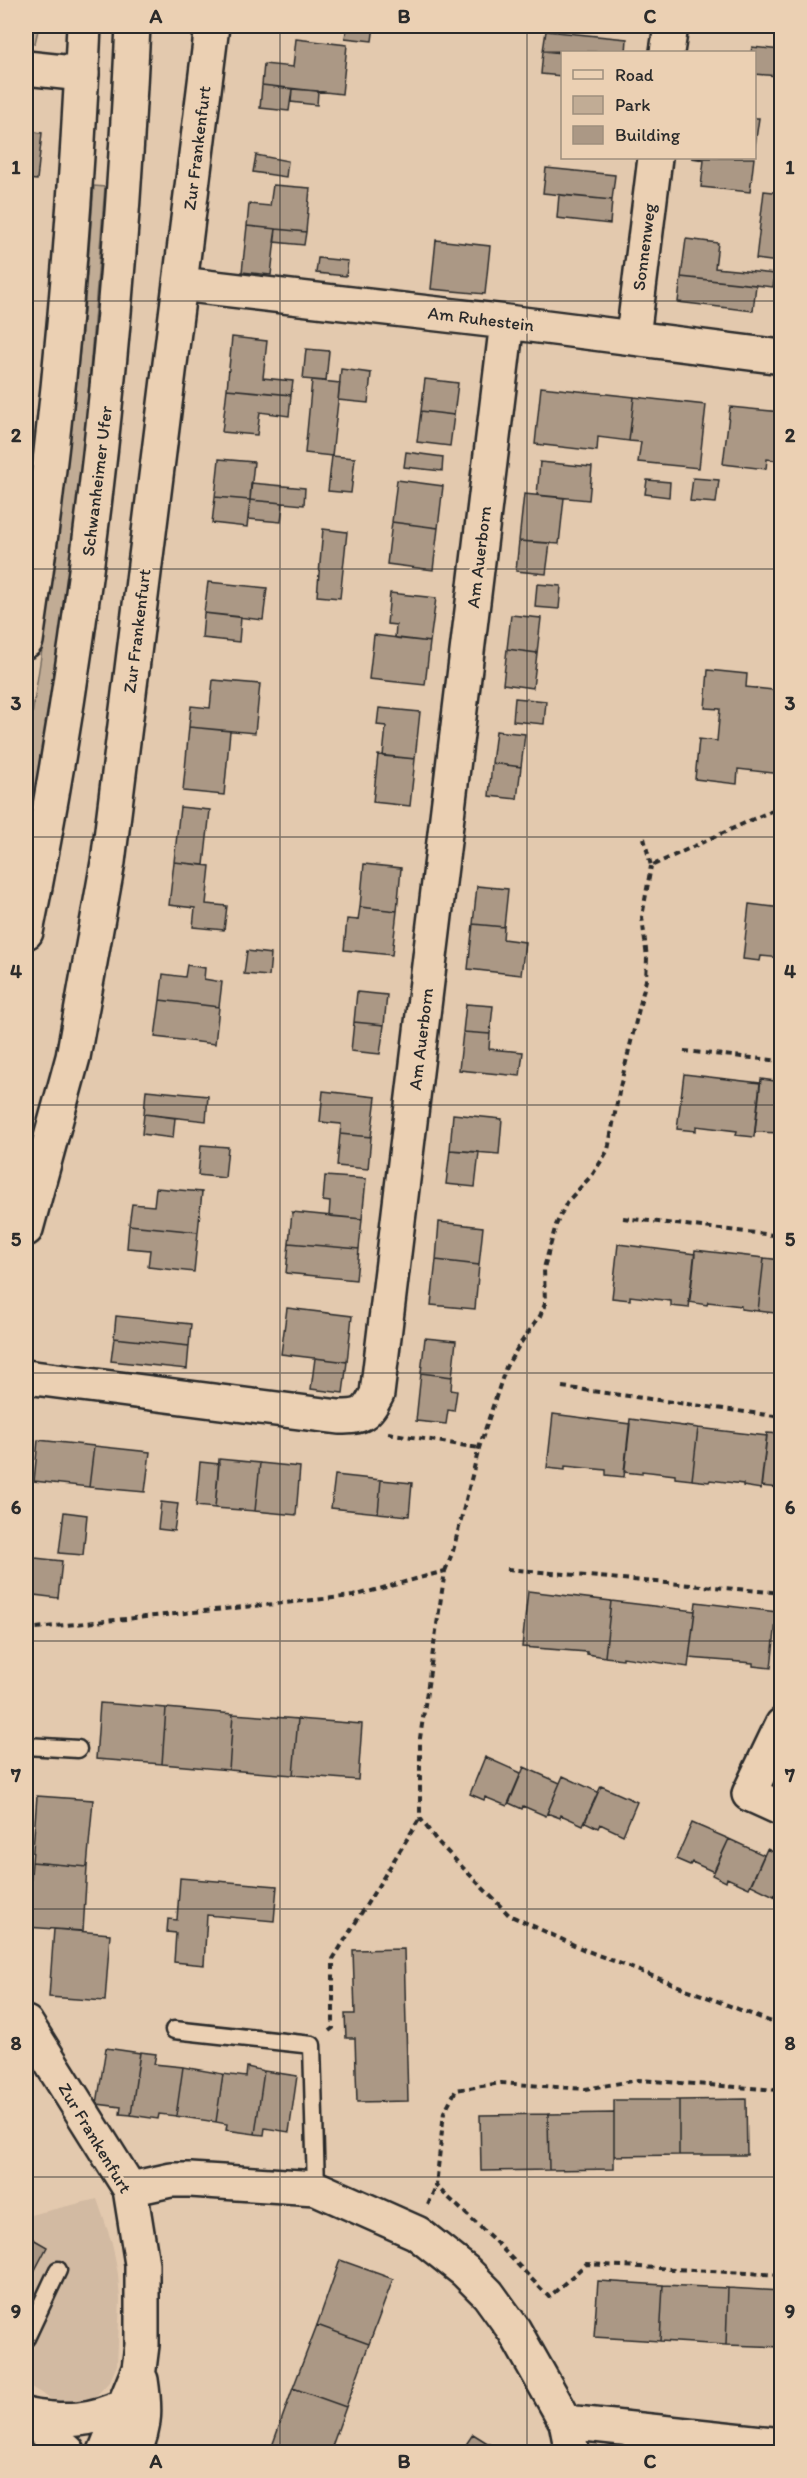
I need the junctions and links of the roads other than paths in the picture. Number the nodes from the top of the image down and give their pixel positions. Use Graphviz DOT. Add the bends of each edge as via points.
graph roads {
  1 [pos="84,26"];
  2 [pos="133,26"];
  3 [pos="212,26"];
  4 [pos="671,26"];
  5 [pos="668,51"];
  6 [pos="26,68"];
  7 [pos="82,74"];
  8 [pos="655,159"];
  9 [pos="180,284"];
  10 [pos="507,322"];
  11 [pos="633,337"];
  12 [pos="782,357"];
  13 [pos="26,640"];
  14 [pos="26,932"];
  15 [pos="26,1229"];
  16 [pos="26,1377"];
  17 [pos="782,1725"];
  18 [pos="26,1746"];
  19 [pos="78,1749"];
  20 [pos="782,1809"];
  21 [pos="26,2023"];
  22 [pos="174,2030"];
  23 [pos="316,2188"];
  24 [pos="130,2189"];
  25 [pos="58,2270"];
  26 [pos="26,2338"];
  27 [pos="139,2369"];
  28 [pos="125,2405"];
  29 [pos="27,2416"];
  30 [pos="569,2437"];
  31 [pos="782,2445"];
  32 [pos="137,2449"];
  33 [pos="68,2452"];
  34 [pos="105,2452"];
  1 -- 7 [label="street"];
  2 -- 14 [label="street, Schwanheimer Ufer" via="120,249 98,479 75,651"];
  3 -- 9 [label="street, Zur Frankenfurt"];
  4 -- 5 [label="street"];
  6 -- 7 [label="street"];
  7 -- 13 [label="street" via="58,387"];
  8 -- 11 [label="street, Sonnenweg"];
  9 -- 10 [label="street, Am Ruhestein"];
  9 -- 15 [label="street, Zur Frankenfurt" via="108,862 73,1057"];
  10 -- 11 [label="street, Am Ruhestein"];
  10 -- 16 [label="street, Am Auerborn" via="377,1394 361,1415 339,1417"];
  11 -- 12 [label="street, Am Ruhestein"];
  17 -- 20 [label="street" via="748,1794"];
  18 -- 19 [label="lane"];
  21 -- 24 [label="street, Zur Frankenfurt"];
  22 -- 23 [label="lane" via="312,2045"];
  23 -- 24 [label="street" via="180,2180"];
  23 -- 30 [label="street" via="417,2233 465,2271 514,2330"];
  24 -- 27 [label="street, Zur Frankenfurt" via="142,2264"];
  25 -- 26 [label="lane"];
  27 -- 28 [label="street, Zur Frankenfurt"];
  27 -- 32 [label="street, Zur Frankenfurt" via="145,2408"];
  28 -- 29 [label="street" via="92,2419"];
  28 -- 34 [label="street, Zur Frankenfurt"];
  29 -- 33 [label="street"];
  30 -- 31 [label="street"];
}
